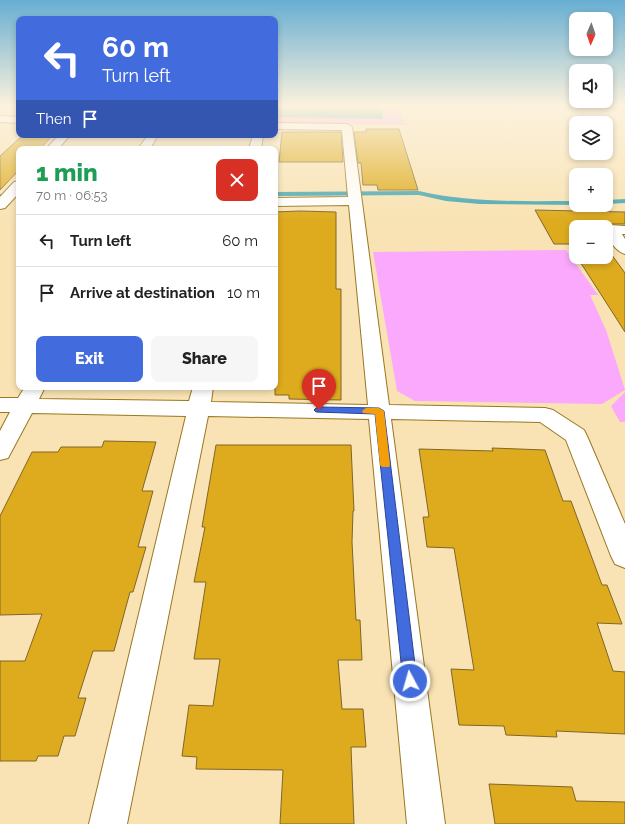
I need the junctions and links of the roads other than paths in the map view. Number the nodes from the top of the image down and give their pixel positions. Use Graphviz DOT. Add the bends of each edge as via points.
graph roads {
  1 [pos="348,143"];
  2 [pos="16,188"];
  3 [pos="355,201"];
  4 [pos="278,202"];
  5 [pos="16,203"];
  6 [pos="1,204"];
  7 [pos="625,230"];
  8 [pos="625,250"];
  9 [pos="30,396"];
  10 [pos="201,397"];
  11 [pos="0,405"];
  12 [pos="379,411"];
  13 [pos="0,452"];
  14 [pos="625,556"];
  15 [pos="108,824"];
  16 [pos="426,824"];
  1 -- 3 [label="street"];
  2 -- 6 [label="street"];
  3 -- 4 [label="street"];
  3 -- 12 [label="street"];
  5 -- 6 [label="street"];
  7 -- 8 [label="street" via="610,229"];
  9 -- 10 [label="street"];
  9 -- 11 [label="street"];
  9 -- 13 [label="street"];
  10 -- 12 [label="street"];
  10 -- 15 [label="street"];
  12 -- 14 [label="street" via="545,415 576,436"];
  12 -- 16 [label="street"];
}
